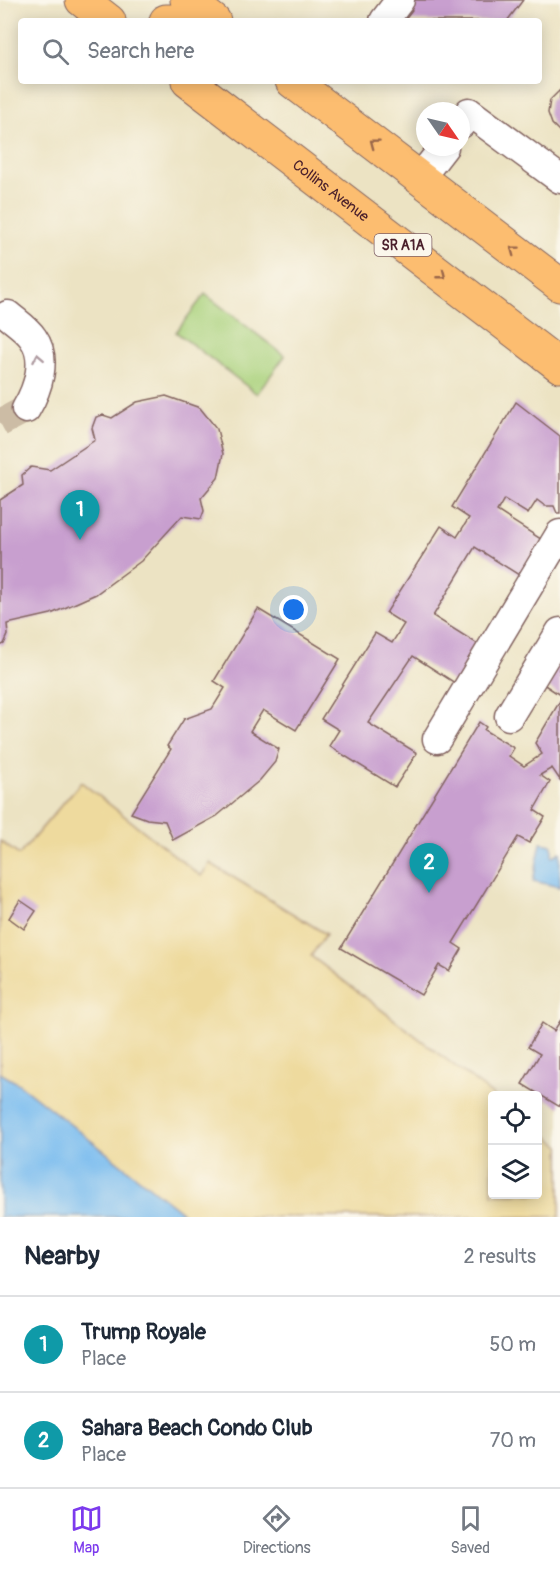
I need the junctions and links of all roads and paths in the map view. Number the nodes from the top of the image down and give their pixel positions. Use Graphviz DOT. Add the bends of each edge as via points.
graph roads {
  1 [pos="82,0"];
  2 [pos="187,0"];
  3 [pos="400,0"];
  4 [pos="105,18"];
  5 [pos="210,18"];
  6 [pos="386,18"];
  7 [pos="192,84"];
  8 [pos="297,84"];
  9 [pos="470,113"];
  10 [pos="437,156"];
  11 [pos="420,178"];
  12 [pos="560,179"];
  13 [pos="560,285"];
  14 [pos="8,315"];
  15 [pos="560,366"];
  16 [pos="26,409"];
  17 [pos="560,534"];
  18 [pos="560,632"];
  19 [pos="509,716"];
  20 [pos="437,739"];
  1 -- 4 [label="main road"];
  2 -- 5 [label="main road"];
  3 -- 6 [label="lane"];
  7 -- 15 [label="main road, Collins Avenue / SR A1A, one-way"];
  11 -- 8 [label="main road, one-way"];
  9 -- 12 [label="lane"];
  10 -- 11 [label="lane"];
  13 -- 11 [label="main road, one-way"];
  16 -- 14 [label="lane, one-way" via="36,393 41,364 33,338"];
  17 -- 20 [label="lane"];
  18 -- 19 [label="lane"];
}
